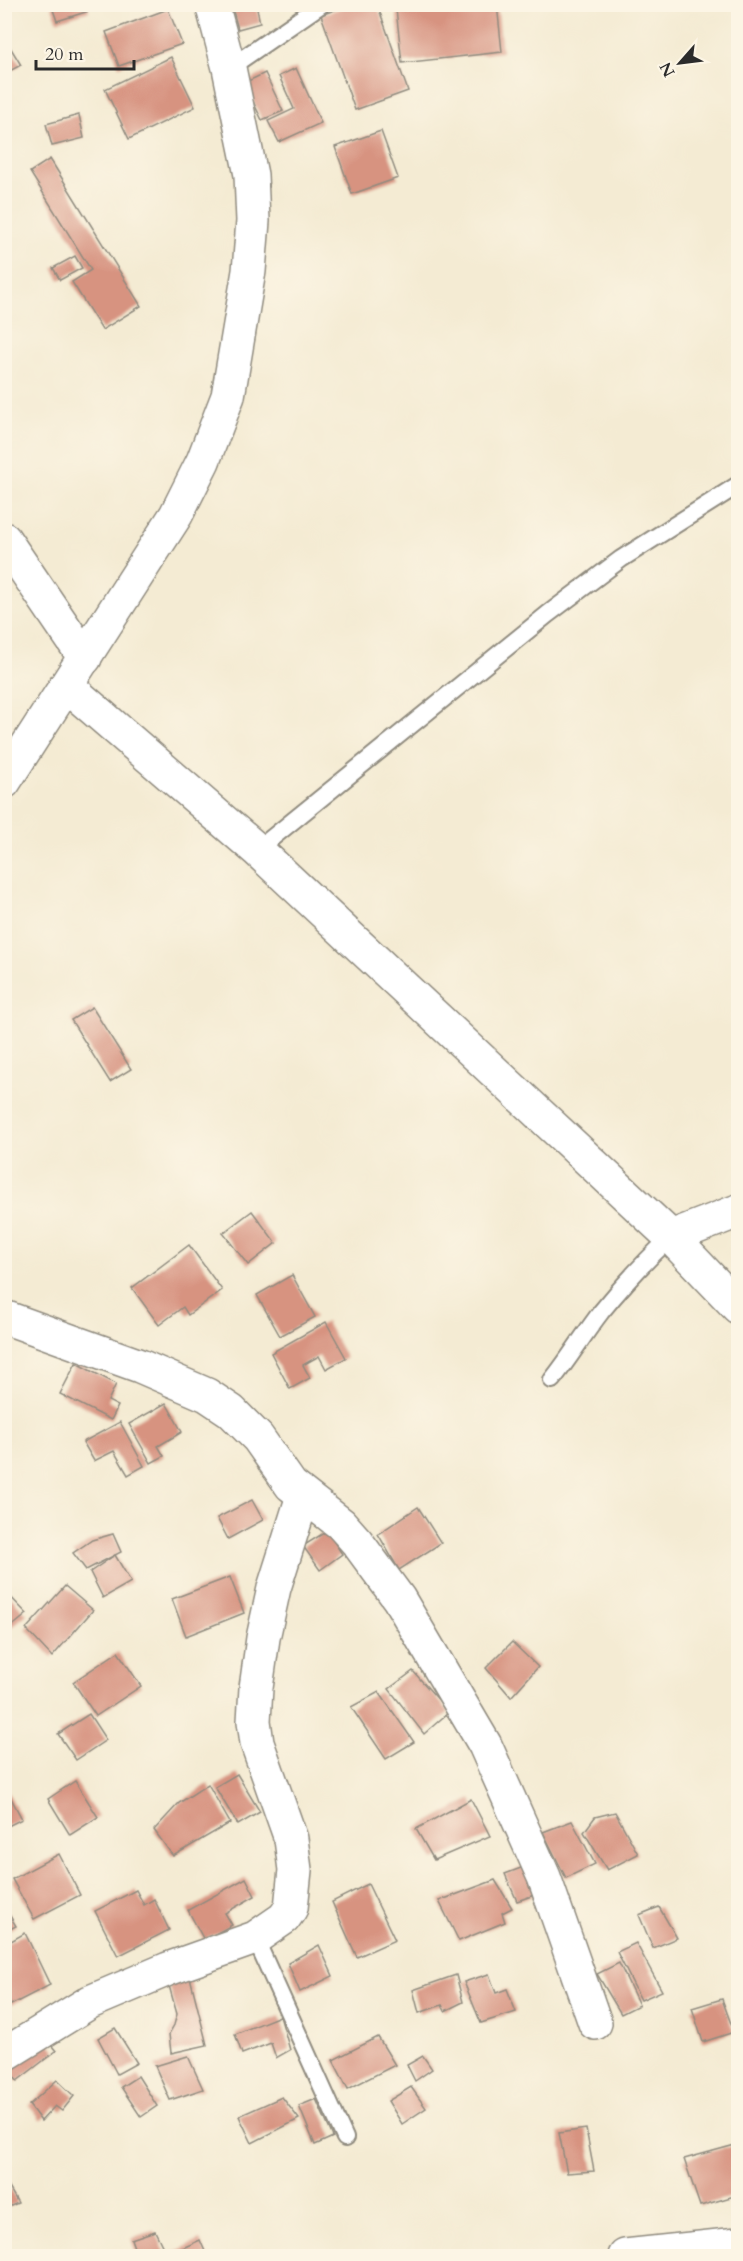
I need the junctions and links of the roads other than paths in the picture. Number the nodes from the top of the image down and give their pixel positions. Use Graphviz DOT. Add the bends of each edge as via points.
graph roads {
  1 [pos="212,4"];
  2 [pos="322,4"];
  3 [pos="229,69"];
  4 [pos="738,485"];
  5 [pos="4,539"];
  6 [pos="85,658"];
  7 [pos="67,686"];
  8 [pos="4,782"];
  9 [pos="257,850"];
  10 [pos="738,1211"];
  11 [pos="671,1237"];
  12 [pos="738,1307"];
  13 [pos="4,1317"];
  14 [pos="552,1380"];
  15 [pos="303,1496"];
  16 [pos="255,1938"];
  17 [pos="596,2023"];
  18 [pos="4,2055"];
  19 [pos="345,2138"];
  20 [pos="738,2244"];
  21 [pos="625,2256"];
  1 -- 3 [label="street"];
  2 -- 3 [label="lane"];
  3 -- 6 [label="street" via="251,175 253,222 249,271 228,396 203,461 176,515"];
  4 -- 9 [label="lane" via="603,573 548,614"];
  5 -- 6 [label="street"];
  6 -- 7 [label="street"];
  7 -- 8 [label="street"];
  7 -- 9 [label="street"];
  9 -- 11 [label="street"];
  10 -- 11 [label="street"];
  11 -- 12 [label="street"];
  11 -- 14 [label="lane" via="600,1314"];
  13 -- 15 [label="street" via="140,1366 207,1395 231,1411 258,1438 280,1472"];
  15 -- 16 [label="street" via="263,1638 254,1721 257,1743 291,1839 294,1895 284,1918"];
  15 -- 17 [label="street" via="341,1524 399,1599 485,1745 544,1877"];
  16 -- 18 [label="street" via="90,2002"];
  16 -- 19 [label="lane"];
  20 -- 21 [label="street"];
}
